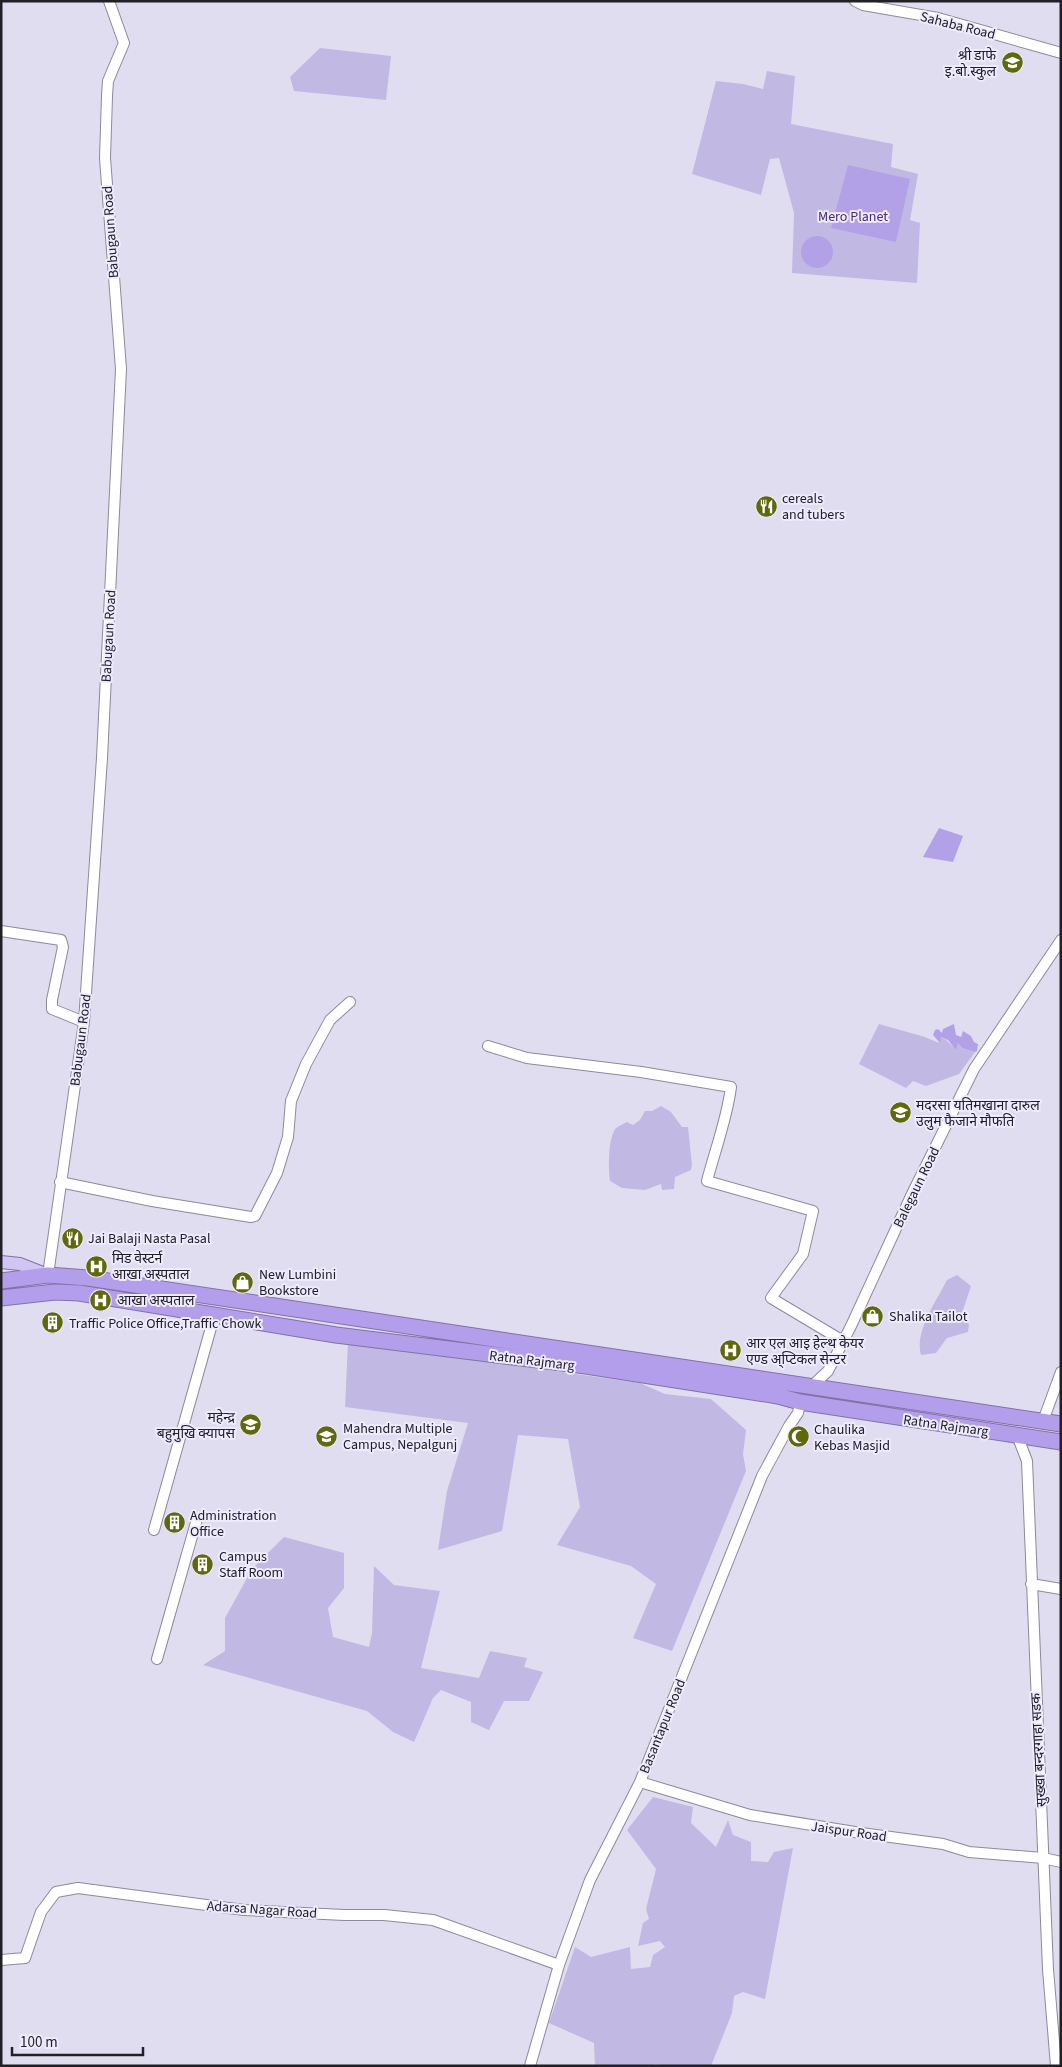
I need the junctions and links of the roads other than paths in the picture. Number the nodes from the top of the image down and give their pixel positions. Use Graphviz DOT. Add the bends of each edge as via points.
graph roads {
  1 [pos="109,1"];
  2 [pos="855,1"];
  3 [pos="1061,54"];
  4 [pos="1,932"];
  5 [pos="1061,940"];
  6 [pos="350,1002"];
  7 [pos="84,1022"];
  8 [pos="488,1046"];
  9 [pos="60,1182"];
  10 [pos="1,1262"];
  11 [pos="48,1274"];
  12 [pos="1,1281"];
  13 [pos="1,1298"];
  14 [pos="207,1315"];
  15 [pos="843,1342"];
  16 [pos="1061,1372"];
  17 [pos="806,1394"];
  18 [pos="1043,1422"];
  19 [pos="1061,1424"];
  20 [pos="1018,1435"];
  21 [pos="1061,1442"];
  22 [pos="197,1519"];
  23 [pos="154,1530"];
  24 [pos="1031,1584"];
  25 [pos="1061,1589"];
  26 [pos="157,1660"];
  27 [pos="640,1782"];
  28 [pos="1043,1858"];
  29 [pos="1061,1862"];
  30 [pos="1,1960"];
  31 [pos="559,1965"];
  32 [pos="530,2066"];
  33 [pos="1056,2066"];
  1 -- 7 [label="street, Babugaun Road" via="124,43 108,81 105,158 121,369 102,758"];
  2 -- 3 [label="street, Sahaba Road" via="938,18"];
  4 -- 7 [label="street" via="61,940 63,947 52,1009"];
  5 -- 15 [label="street, Balegaun Road" via="974,1069"];
  6 -- 9 [label="street" via="330,1020 306,1064 290,1102 288,1137 277,1173 255,1216"];
  7 -- 9 [label="street, Babugaun Road"];
  8 -- 15 [label="street" via="527,1058 730,1087 728,1111 707,1181 813,1212 803,1254 771,1298"];
  9 -- 11 [label="street, Babugaun Road"];
  10 -- 11 [label="main road" via="20,1264"];
  11 -- 12 [label="highway, Ratna Rajmarg"];
  11 -- 17 [label="highway, Ratna Rajmarg" via="219,1296"];
  13 -- 14 [label="highway, Ratna Rajmarg" via="55,1292 79,1293"];
  14 -- 17 [label="highway, Ratna Rajmarg" via="336,1335 586,1366 778,1396"];
  14 -- 23 [label="street" via="214,1317"];
  15 -- 17 [label="street, Balegaun Road" via="828,1371"];
  16 -- 18 [label="street"];
  17 -- 18 [label="highway, Ratna Rajmarg"];
  17 -- 20 [label="highway, Ratna Rajmarg"];
  17 -- 27 [label="street, Basantapur Road" via="762,1476"];
  18 -- 19 [label="highway, Ratna Rajmarg"];
  20 -- 21 [label="highway, Ratna Rajmarg"];
  20 -- 24 [label="street, सुख्खा बन्दरगाहा सडक" via="1027,1462"];
  22 -- 26 [label="street"];
  24 -- 25 [label="street"];
  24 -- 28 [label="street, सुख्खा बन्दरगाहा सडक"];
  27 -- 28 [label="street, Jaispur Road" via="758,1816 943,1844 970,1852"];
  27 -- 31 [label="street, Basantapur Road" via="590,1880"];
  28 -- 29 [label="street, Jaispur Road"];
  28 -- 33 [label="street, सुख्खा बन्दरगाहा सडक"];
  30 -- 31 [label="street, Adarsa Nagar Road" via="25,1958 41,1912 56,1892 78,1888 244,1910 433,1920"];
  31 -- 32 [label="street, Basantapur Road"];
}
